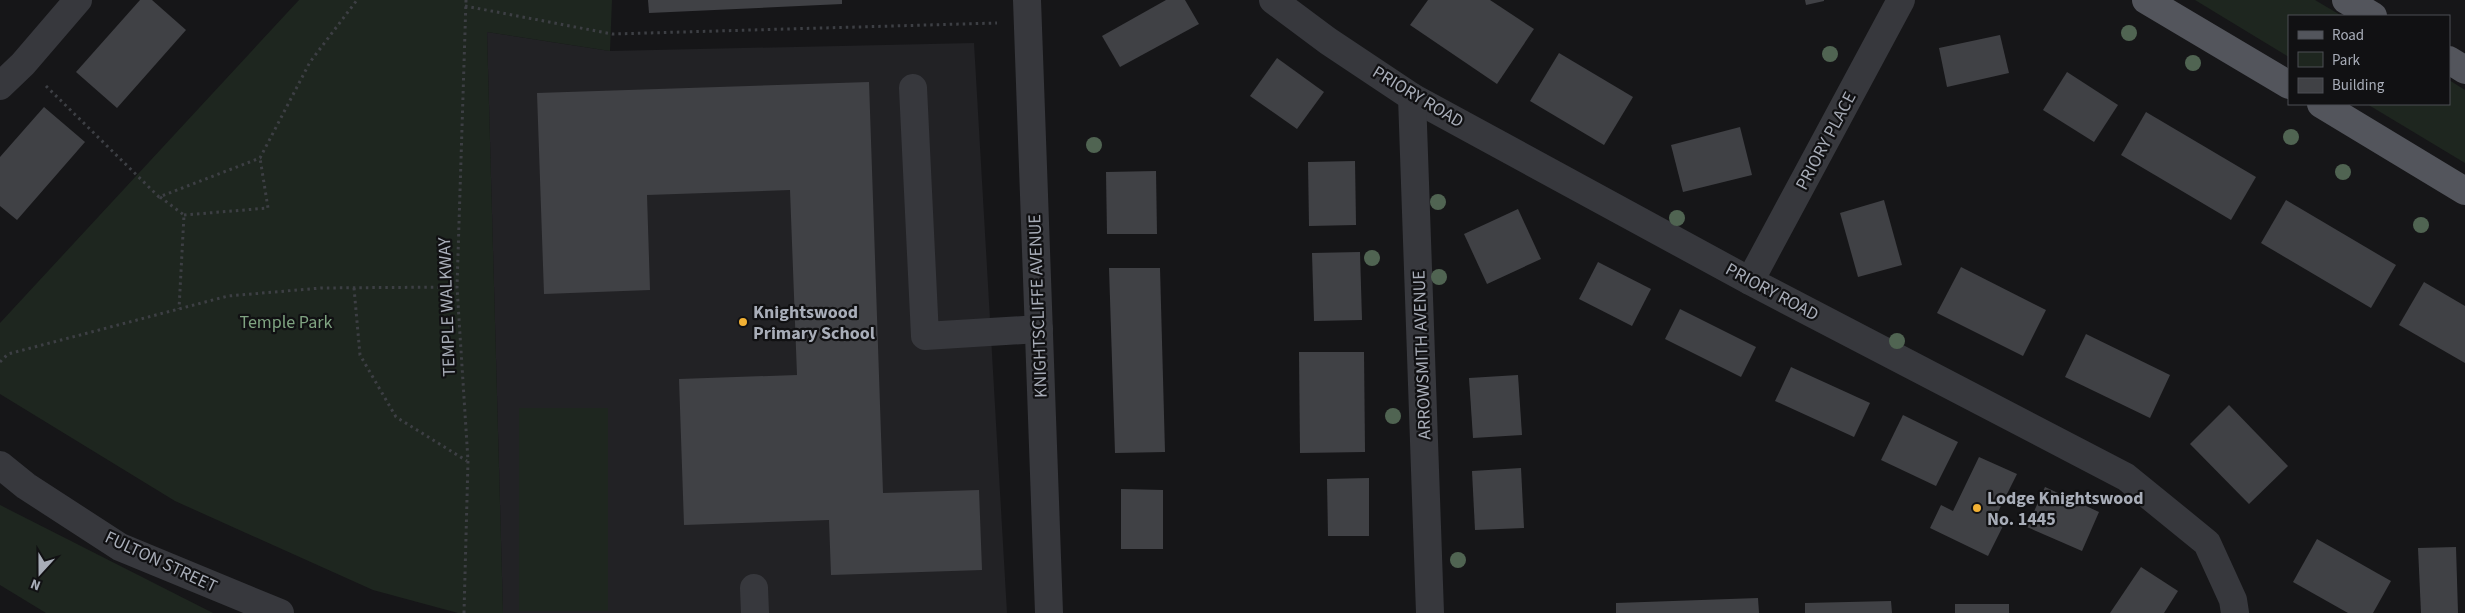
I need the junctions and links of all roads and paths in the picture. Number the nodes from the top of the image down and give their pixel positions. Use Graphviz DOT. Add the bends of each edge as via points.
graph roads {
  1 [pos="78,0"];
  2 [pos="357,0"];
  3 [pos="466,0"];
  4 [pos="1273,0"];
  5 [pos="1902,0"];
  6 [pos="2146,0"];
  7 [pos="2346,0"];
  8 [pos="465,6"];
  9 [pos="1027,12"];
  10 [pos="2371,15"];
  11 [pos="2450,61"];
  12 [pos="23,64"];
  13 [pos="2465,70"];
  14 [pos="2288,84"];
  15 [pos="0,85"];
  16 [pos="913,88"];
  17 [pos="1412,96"];
  18 [pos="2323,105"];
  19 [pos="260,158"];
  20 [pos="2465,190"];
  21 [pos="159,197"];
  22 [pos="184,215"];
  23 [pos="1750,281"];
  24 [pos="457,287"];
  25 [pos="354,288"];
  26 [pos="179,310"];
  27 [pos="1039,329"];
  28 [pos="0,362"];
  29 [pos="468,461"];
  30 [pos="0,465"];
  31 [pos="280,613"];
  32 [pos="464,613"];
  33 [pos="1049,613"];
  34 [pos="1430,613"];
  35 [pos="2235,613"];
  1 -- 12 [label="street"];
  2 -- 19 [label="path" via="310,62"];
  3 -- 8 [label="path, TEMPLE WALKWAY"];
  4 -- 17 [label="street, PRIORY ROAD"];
  5 -- 23 [label="street, PRIORY PLACE"];
  6 -- 14 [label="main road"];
  7 -- 10 [label="main road"];
  8 -- 9 [label="path" via="612,34 964,23"];
  8 -- 24 [label="path, TEMPLE WALKWAY"];
  9 -- 27 [label="street, KNIGHTSCLIFFE AVENUE"];
  11 -- 13 [label="main road"];
  12 -- 15 [label="street"];
  12 -- 21 [label="path"];
  16 -- 27 [label="street" via="925,336"];
  17 -- 23 [label="street, PRIORY ROAD"];
  17 -- 34 [label="street, ARROWSMITH AVENUE"];
  18 -- 20 [label="main road"];
  19 -- 21 [label="path"];
  19 -- 22 [label="path" via="268,208"];
  21 -- 22 [label="path"];
  22 -- 26 [label="path"];
  23 -- 35 [label="street, PRIORY ROAD" via="2126,477 2207,543 2233,600"];
  24 -- 25 [label="path"];
  24 -- 29 [label="path, TEMPLE WALKWAY"];
  25 -- 26 [label="path" via="228,296"];
  25 -- 29 [label="path" via="360,355 396,418"];
  26 -- 28 [label="path" via="8,354"];
  27 -- 33 [label="street, KNIGHTSCLIFFE AVENUE"];
  29 -- 32 [label="path, TEMPLE WALKWAY"];
  30 -- 31 [label="street, FULTON STREET" via="26,486 120,547"];
}
